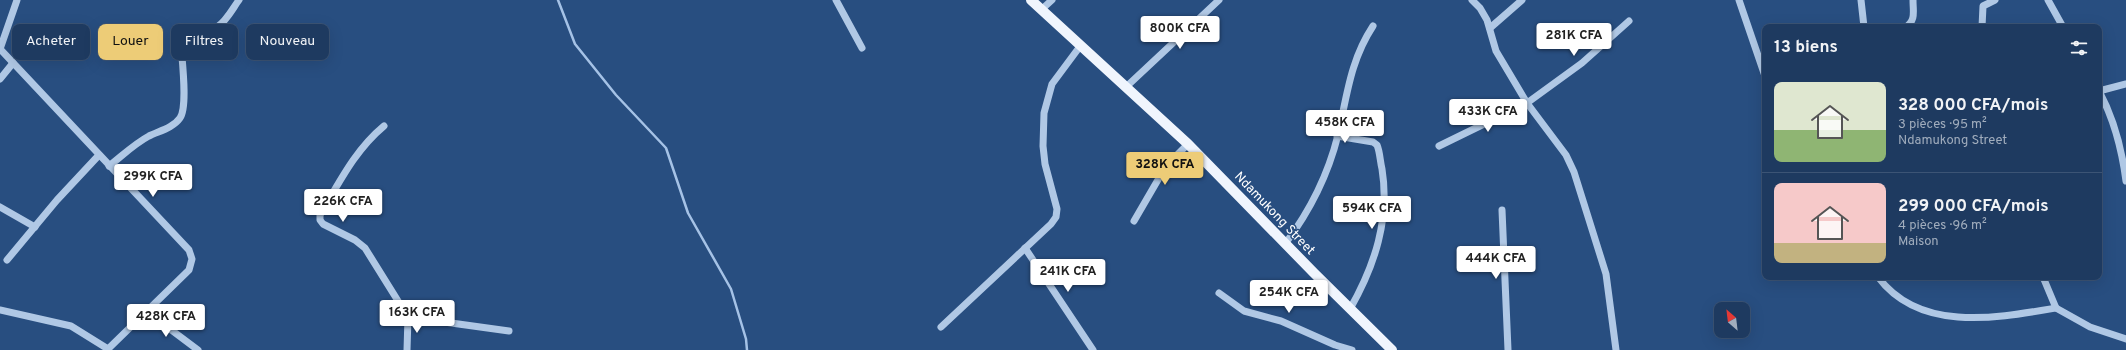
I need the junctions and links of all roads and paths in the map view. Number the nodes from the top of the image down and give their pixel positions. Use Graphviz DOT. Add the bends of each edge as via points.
graph roads {
  1 [pos="17,0"];
  2 [pos="239,0"];
  3 [pos="836,0"];
  4 [pos="1031,0"];
  5 [pos="1052,0"];
  6 [pos="1219,0"];
  7 [pos="1472,0"];
  8 [pos="1522,0"];
  9 [pos="1739,0"];
  10 [pos="1861,0"];
  11 [pos="1913,0"];
  12 [pos="1995,0"];
  13 [pos="2048,0"];
  14 [pos="1041,10"];
  15 [pos="1629,21"];
  16 [pos="1864,24"];
  17 [pos="1910,24"];
  18 [pos="1982,24"];
  19 [pos="2061,24"];
  20 [pos="1373,26"];
  21 [pos="1490,28"];
  22 [pos="1081,45"];
  23 [pos="862,48"];
  24 [pos="0,49"];
  25 [pos="1762,59"];
  26 [pos="13,63"];
  27 [pos="0,79"];
  28 [pos="2126,84"];
  29 [pos="1126,87"];
  30 [pos="2102,90"];
  31 [pos="2102,97"];
  32 [pos="1527,103"];
  33 [pos="384,126"];
  34 [pos="1338,136"];
  35 [pos="1188,144"];
  36 [pos="1440,146"];
  37 [pos="99,155"];
  38 [pos="109,166"];
  39 [pos="2126,181"];
  40 [pos="0,207"];
  41 [pos="1502,210"];
  42 [pos="1134,222"];
  43 [pos="35,227"];
  44 [pos="1286,244"];
  45 [pos="1025,248"];
  46 [pos="7,260"];
  47 [pos="1880,280"];
  48 [pos="2044,280"];
  49 [pos="1219,293"];
  50 [pos="2056,308"];
  51 [pos="1350,309"];
  52 [pos="0,310"];
  53 [pos="146,311"];
  54 [pos="408,317"];
  55 [pos="941,327"];
  56 [pos="509,331"];
  57 [pos="2126,339"];
  58 [pos="1334,348"];
  59 [pos="108,350"];
  60 [pos="198,350"];
  61 [pos="407,350"];
  62 [pos="1094,350"];
  63 [pos="1352,350"];
  64 [pos="1392,350"];
  65 [pos="1508,350"];
  66 [pos="1616,350"];
  1 -- 24 [label="street"];
  2 -- 38 [label="street" via="217,27 189,31 184,36 181,45 184,107 181,117 172,125 136,144"];
  3 -- 23 [label="street"];
  4 -- 14 [label="main road, Ndamukong Street"];
  5 -- 14 [label="street"];
  6 -- 29 [label="street"];
  7 -- 21 [label="street" via="1480,8"];
  8 -- 21 [label="street"];
  9 -- 25 [label="street"];
  10 -- 16 [label="street"];
  11 -- 17 [label="street" via="1914,18"];
  12 -- 18 [label="street" via="1983,6"];
  13 -- 19 [label="street"];
  14 -- 22 [label="main road, Ndamukong Street"];
  15 -- 32 [label="street" via="1582,63"];
  20 -- 34 [label="street" via="1364,39 1352,69"];
  21 -- 32 [label="street" via="1496,51"];
  22 -- 29 [label="main road, Ndamukong Street"];
  22 -- 45 [label="street" via="1052,84 1044,113 1045,164 1057,209 1056,217"];
  24 -- 26 [label="street"];
  26 -- 27 [label="street"];
  26 -- 37 [label="street"];
  28 -- 30 [label="street"];
  29 -- 35 [label="main road, Ndamukong Street"];
  31 -- 39 [label="street" via="2109,110 2121,150"];
  32 -- 36 [label="street"];
  32 -- 66 [label="street" via="1566,155 1574,172 1606,274"];
  33 -- 54 [label="street" via="349,164 320,214 320,220 365,248"];
  34 -- 44 [label="street" via="1314,201"];
  34 -- 51 [label="street" via="1373,142 1377,145 1385,188 1384,210 1376,253"];
  35 -- 42 [label="street" via="1166,166"];
  35 -- 44 [label="main road, Ndamukong Street"];
  37 -- 38 [label="street"];
  37 -- 43 [label="street"];
  38 -- 53 [label="street" via="189,250 192,259 189,270"];
  40 -- 43 [label="street"];
  41 -- 65 [label="street"];
  43 -- 46 [label="street"];
  44 -- 51 [label="main road, Ndamukong Street"];
  45 -- 55 [label="street"];
  45 -- 62 [label="street"];
  47 -- 50 [label="street" via="1888,289 1912,305 1931,314 1946,317 2011,316"];
  48 -- 50 [label="street"];
  49 -- 58 [label="street" via="1244,311 1281,321"];
  50 -- 57 [label="street" via="2090,327"];
  51 -- 64 [label="main road, Ndamukong Street"];
  52 -- 59 [label="street" via="71,326"];
  53 -- 59 [label="street"];
  53 -- 60 [label="street"];
  54 -- 56 [label="street"];
  54 -- 61 [label="street"];
  58 -- 63 [label="street"];
}
